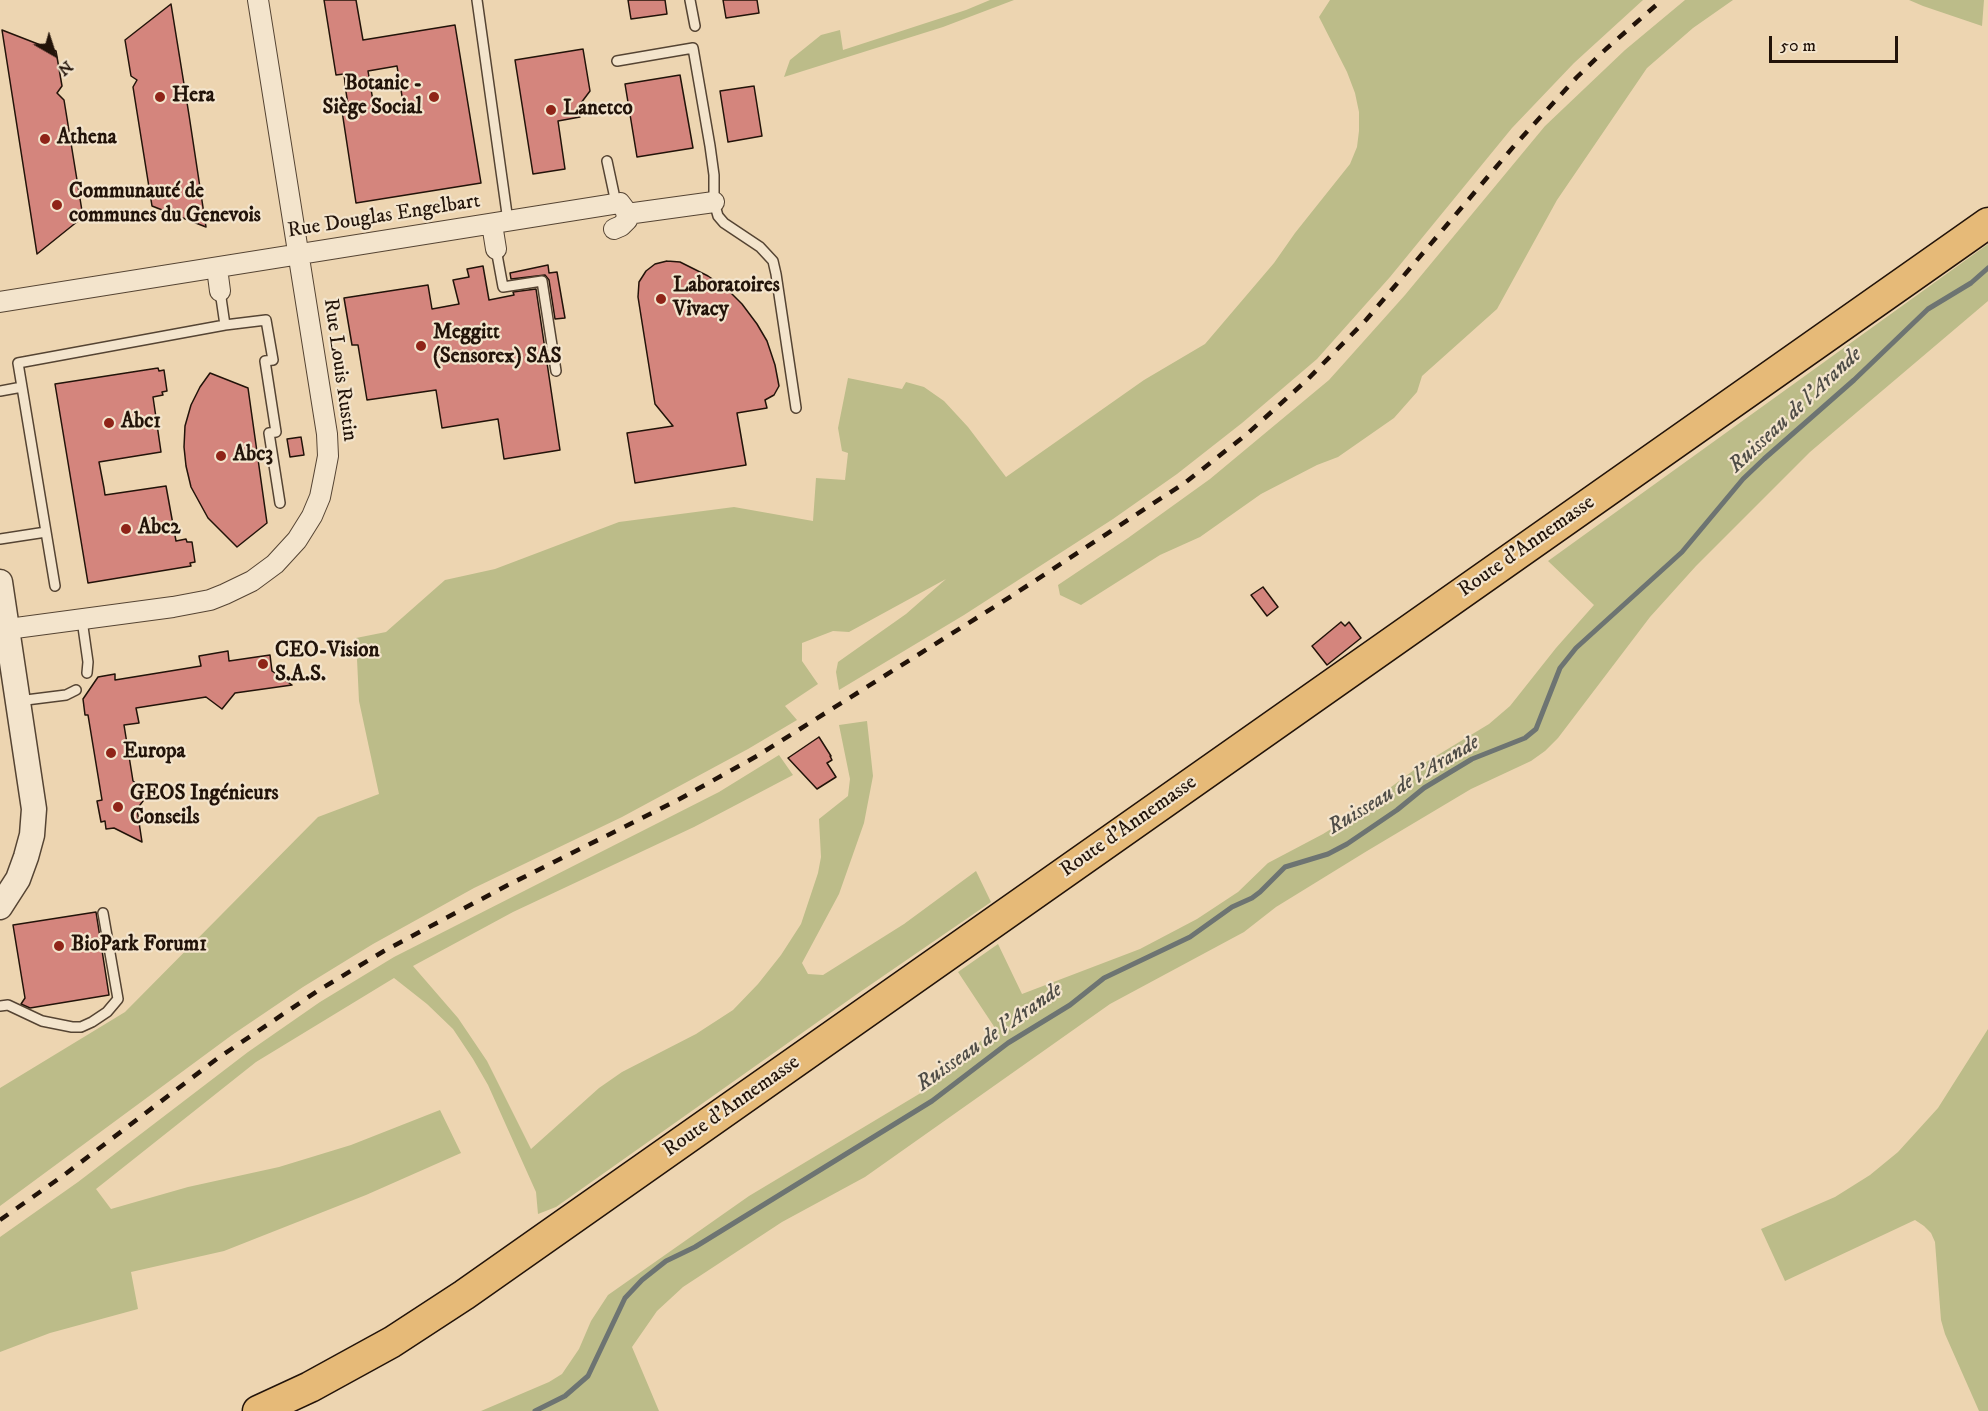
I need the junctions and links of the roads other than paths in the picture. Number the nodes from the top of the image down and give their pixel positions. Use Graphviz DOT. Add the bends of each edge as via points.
graph roads {
  1 [pos="258,0"];
  2 [pos="477,0"];
  3 [pos="690,0"];
  4 [pos="695,26"];
  5 [pos="617,61"];
  6 [pos="607,161"];
  7 [pos="714,202"];
  8 [pos="619,215"];
  9 [pos="500,223"];
  10 [pos="1988,223"];
  11 [pos="496,249"];
  12 [pos="298,255"];
  13 [pos="217,268"];
  14 [pos="220,291"];
  15 [pos="0,302"];
  16 [pos="225,326"];
  17 [pos="556,370"];
  18 [pos="22,387"];
  19 [pos="0,391"];
  20 [pos="796,408"];
  21 [pos="280,502"];
  22 [pos="46,532"];
  23 [pos="0,539"];
  24 [pos="0,582"];
  25 [pos="55,586"];
  26 [pos="82,620"];
  27 [pos="4,630"];
  28 [pos="87,673"];
  29 [pos="75,690"];
  30 [pos="18,701"];
  31 [pos="0,907"];
  32 [pos="103,913"];
  33 [pos="0,1006"];
  34 [pos="258,1411"];
  1 -- 12 [label="street, Rue Louis Rustin"];
  2 -- 9 [label="lane"];
  3 -- 4 [label="lane"];
  5 -- 7 [label="lane" via="693,48 714,175"];
  6 -- 8 [label="lane"];
  7 -- 8 [label="street, Rue Douglas Engelbart"];
  7 -- 20 [label="lane" via="724,223 760,246 772,261"];
  8 -- 9 [label="street, Rue Douglas Engelbart"];
  9 -- 11 [label="street"];
  9 -- 12 [label="street, Rue Douglas Engelbart"];
  10 -- 34 [label="main road, Route d'Annemasse" via="464,1295 392,1342"];
  11 -- 17 [label="lane" via="503,287 542,281"];
  12 -- 13 [label="street, Rue Douglas Engelbart"];
  12 -- 26 [label="street, Rue Louis Rustin" via="326,422 328,456 312,516 297,540 269,569 244,585 210,600"];
  13 -- 14 [label="street"];
  13 -- 15 [label="street, Rue Douglas Engelbart"];
  14 -- 16 [label="lane"];
  16 -- 18 [label="lane" via="18,363"];
  16 -- 21 [label="lane" via="266,320 273,360 265,361 276,432 269,433"];
  18 -- 19 [label="lane"];
  18 -- 22 [label="lane"];
  22 -- 23 [label="lane"];
  22 -- 25 [label="lane"];
  24 -- 27 [label="street"];
  26 -- 27 [label="street, Rue Louis Rustin"];
  26 -- 28 [label="lane"];
  27 -- 30 [label="street"];
  29 -- 30 [label="lane" via="66,695"];
  30 -- 31 [label="street" via="33,794 32,835 18,879"];
  32 -- 33 [label="lane" via="118,999 107,1012 93,1022 72,1027 42,1021 8,1005"];
}
